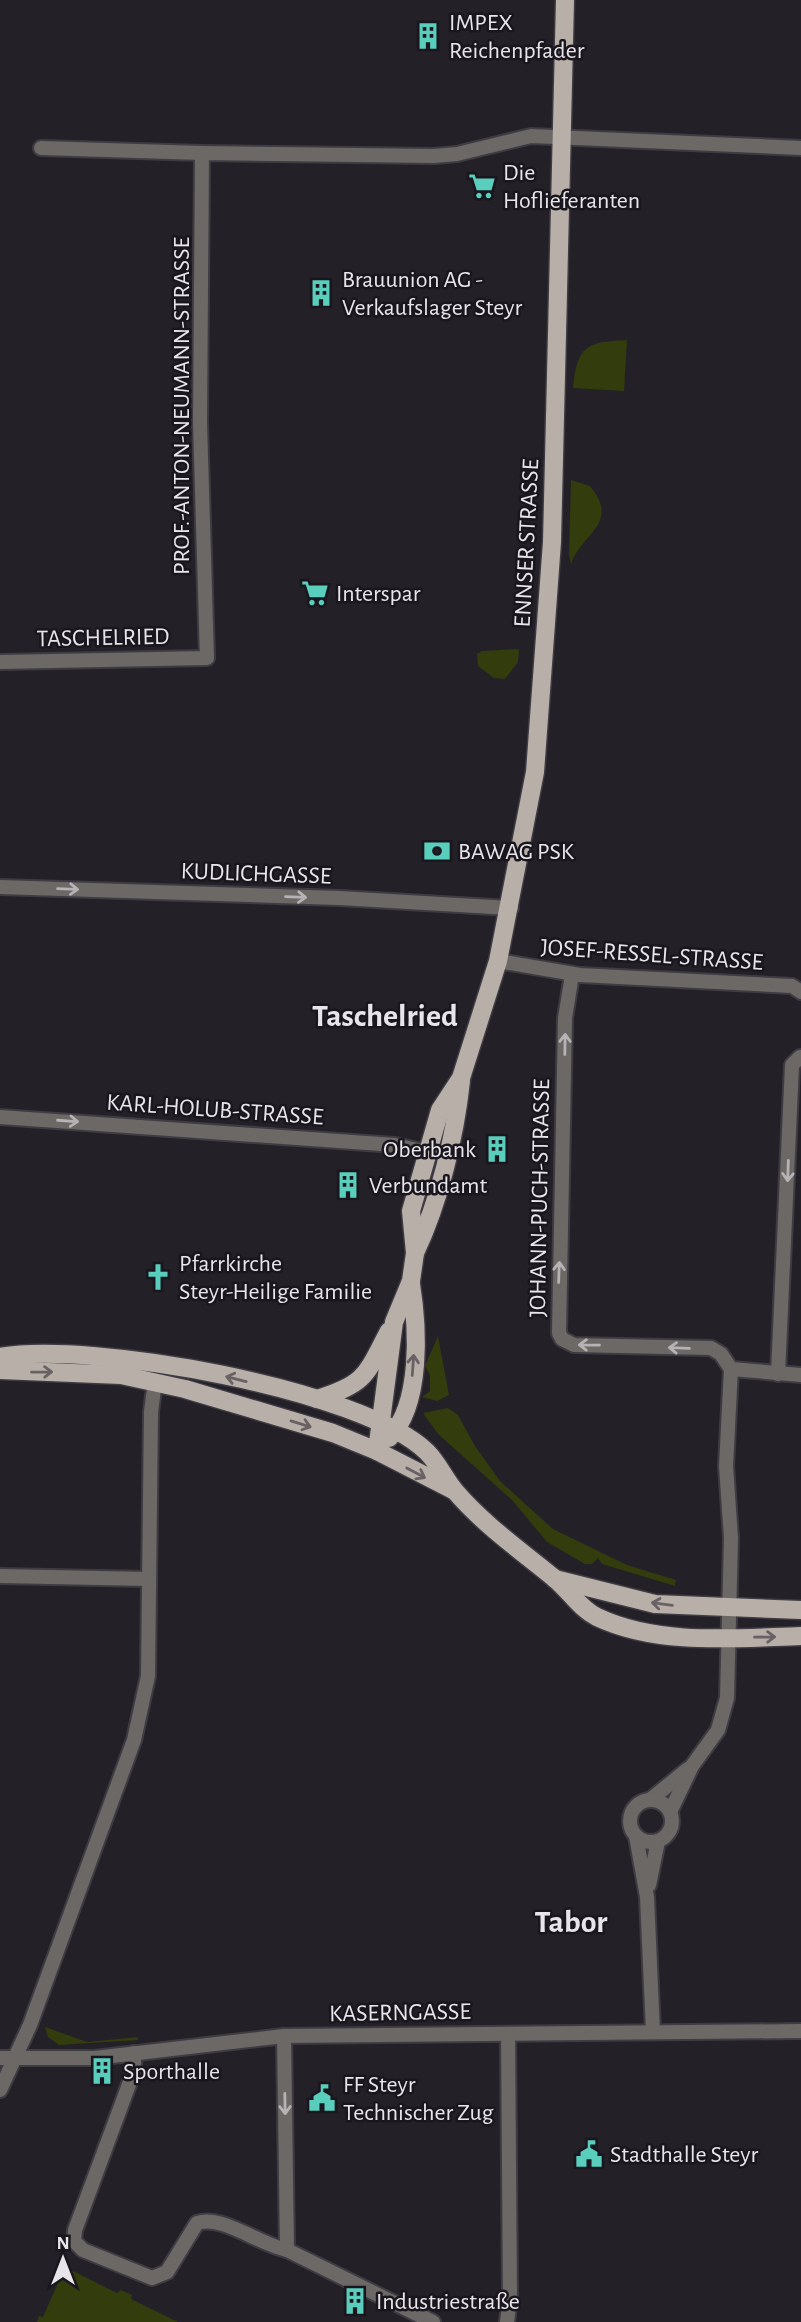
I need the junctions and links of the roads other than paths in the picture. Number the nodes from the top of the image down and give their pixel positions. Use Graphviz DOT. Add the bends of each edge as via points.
graph roads {
  1 [pos="565,0"];
  2 [pos="561,136"];
  3 [pos="41,148"];
  4 [pos="801,148"];
  5 [pos="202,153"];
  6 [pos="207,658"];
  7 [pos="0,662"];
  8 [pos="0,887"];
  9 [pos="511,908"];
  10 [pos="498,961"];
  11 [pos="572,975"];
  12 [pos="801,992"];
  13 [pos="801,1045"];
  14 [pos="801,1057"];
  15 [pos="461,1078"];
  16 [pos="0,1116"];
  17 [pos="426,1152"];
  18 [pos="415,1253"];
  19 [pos="411,1281"];
  20 [pos="394,1322"];
  21 [pos="0,1357"];
  22 [pos="731,1369"];
  23 [pos="0,1370"];
  24 [pos="778,1374"];
  25 [pos="801,1375"];
  26 [pos="155,1381"];
  27 [pos="317,1399"];
  28 [pos="389,1426"];
  29 [pos="377,1451"];
  30 [pos="456,1492"];
  31 [pos="0,1576"];
  32 [pos="555,1578"];
  33 [pos="149,1579"];
  34 [pos="730,1608"];
  35 [pos="801,1610"];
  36 [pos="801,1636"];
  37 [pos="729,1637"];
  38 [pos="692,1766"];
  39 [pos="650,1800"];
  40 [pos="670,1812"];
  41 [pos="636,1836"];
  42 [pos="658,1841"];
  43 [pos="647,1897"];
  44 [pos="801,2031"];
  45 [pos="653,2032"];
  46 [pos="508,2034"];
  47 [pos="284,2036"];
  48 [pos="134,2053"];
  49 [pos="7,2058"];
  50 [pos="0,2090"];
  51 [pos="287,2250"];
  52 [pos="433,2322"];
  53 [pos="507,2322"];
  1 -- 2 [label="main road, ENNSER STRASSE"];
  2 -- 4 [label="street"];
  2 -- 5 [label="street" via="531,136 434,156"];
  2 -- 9 [label="main road, ENNSER STRASSE" via="555,442 543,687 535,772"];
  3 -- 5 [label="street"];
  5 -- 6 [label="street, PROF.-ANTON-NEUMANN-STRASSE" via="200,423"];
  6 -- 7 [label="street, TASCHELRIED"];
  8 -- 9 [label="street, KUDLICHGASSE, one-way"];
  9 -- 10 [label="main road, ENNSER STRASSE"];
  10 -- 11 [label="street, JOSEF-RESSEL-STRASSE"];
  10 -- 15 [label="main road, ENNSER STRASSE"];
  11 -- 12 [label="street, JOSEF-RESSEL-STRASSE" via="792,986"];
  22 -- 11 [label="street, JOHANN-PUCH-STRASSE, one-way" via="722,1354 710,1348 574,1345 559,1333 565,1018"];
  13 -- 14 [label="street"];
  14 -- 24 [label="street, one-way" via="792,1065"];
  15 -- 17 [label="main road, ENNSER STRASSE" via="440,1110"];
  15 -- 18 [label="main road, ENNSER STRASSE" via="457,1117 430,1222"];
  16 -- 17 [label="street, KARL-HOLUB-STRASSE, one-way" via="395,1145"];
  17 -- 18 [label="main road, ENNSER STRASSE" via="411,1211"];
  18 -- 19 [label="main road, ENNSER STRASSE"];
  19 -- 20 [label="main road, ENNSER STRASSE"];
  28 -- 19 [label="main road, ENNSER STRASSE, one-way" via="410,1402 416,1324"];
  20 -- 27 [label="main road" via="360,1381"];
  20 -- 28 [label="main road, ENNSER STRASSE"];
  27 -- 21 [label="main road, one-way" via="144,1360"];
  22 -- 24 [label="street"];
  22 -- 34 [label="street" via="726,1466"];
  23 -- 26 [label="main road, one-way" via="109,1374"];
  24 -- 25 [label="street"];
  26 -- 29 [label="main road, one-way" via="333,1433"];
  26 -- 33 [label="street"];
  27 -- 28 [label="main road"];
  28 -- 29 [label="main road, ENNSER STRASSE"];
  28 -- 30 [label="main road" via="427,1452"];
  29 -- 30 [label="main road, one-way"];
  30 -- 32 [label="main road"];
  31 -- 33 [label="street"];
  34 -- 32 [label="main road, one-way" via="655,1604"];
  32 -- 37 [label="main road" via="590,1613 616,1624 670,1635"];
  33 -- 49 [label="street" via="148,1676 134,1740 30,2025"];
  34 -- 35 [label="main road"];
  34 -- 37 [label="street"];
  37 -- 36 [label="main road, one-way"];
  37 -- 38 [label="street" via="722,1721"];
  38 -- 39 [label="street"];
  38 -- 40 [label="street"];
  39 -- 40 [label="street"];
  39 -- 41 [label="street" via="641,1802 630,1818"];
  40 -- 42 [label="street" via="670,1831"];
  41 -- 42 [label="street"];
  41 -- 43 [label="street"];
  42 -- 43 [label="street"];
  43 -- 45 [label="street"];
  44 -- 45 [label="street, KASERNGASSE"];
  45 -- 46 [label="street, KASERNGASSE"];
  46 -- 47 [label="street, KASERNGASSE"];
  46 -- 53 [label="street"];
  47 -- 48 [label="street, KASERNGASSE"];
  47 -- 51 [label="street, one-way"];
  48 -- 49 [label="street, KASERNGASSE"];
  48 -- 51 [label="street" via="134,2071 74,2241 83,2250 152,2278 167,2272 191,2228 206,2220"];
  49 -- 50 [label="street"];
  51 -- 52 [label="street"];
}
